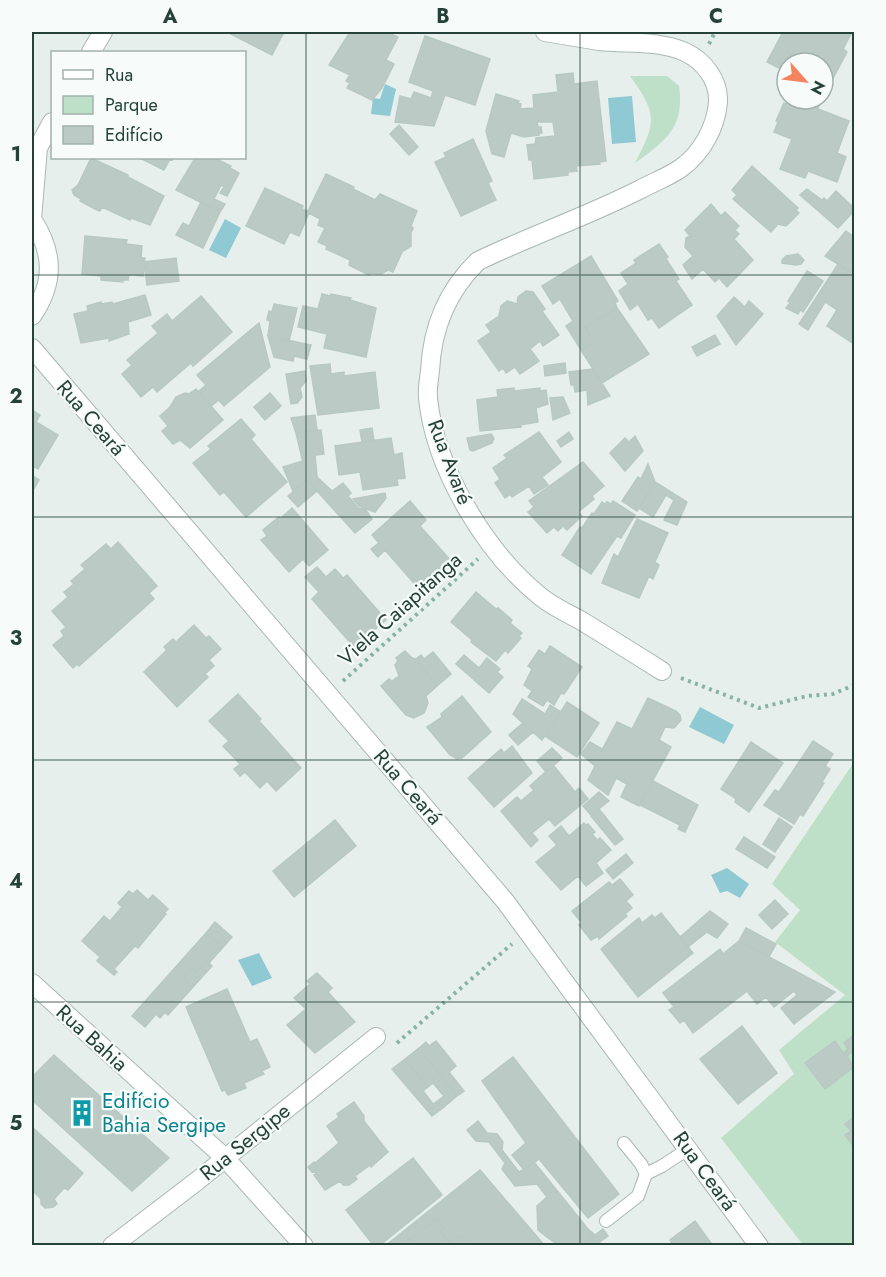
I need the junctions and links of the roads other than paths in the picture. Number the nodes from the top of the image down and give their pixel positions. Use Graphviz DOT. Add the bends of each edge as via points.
graph roads {
  1 [pos="103,32"];
  2 [pos="545,32"];
  3 [pos="92,51"];
  4 [pos="51,124"];
  5 [pos="35,150"];
  6 [pos="32,219"];
  7 [pos="32,316"];
  8 [pos="32,348"];
  9 [pos="662,671"];
  10 [pos="32,983"];
  11 [pos="376,1037"];
  12 [pos="624,1143"];
  13 [pos="688,1149"];
  14 [pos="225,1158"];
  15 [pos="646,1174"];
  16 [pos="606,1221"];
  17 [pos="112,1245"];
  18 [pos="304,1245"];
  19 [pos="759,1245"];
  1 -- 3 [label="street"];
  2 -- 9 [label="street, Rua Avaré" via="668,46 686,52 711,73 718,94 717,111 710,133 681,168 615,202 478,261 463,275 437,324 431,350 428,397 434,431 453,481 474,519 516,574 542,598"];
  4 -- 5 [label="street"];
  5 -- 6 [label="street"];
  6 -- 7 [label="street" via="49,255 42,300"];
  8 -- 13 [label="street, Rua Ceará" via="505,901"];
  10 -- 14 [label="street, Rua Bahia"];
  11 -- 14 [label="street, Rua Sergipe"];
  12 -- 15 [label="lane"];
  13 -- 15 [label="lane"];
  13 -- 19 [label="street, Rua Ceará"];
  14 -- 17 [label="street, Rua Sergipe"];
  14 -- 18 [label="street, Rua Bahia"];
  15 -- 16 [label="lane" via="638,1196"];
}
